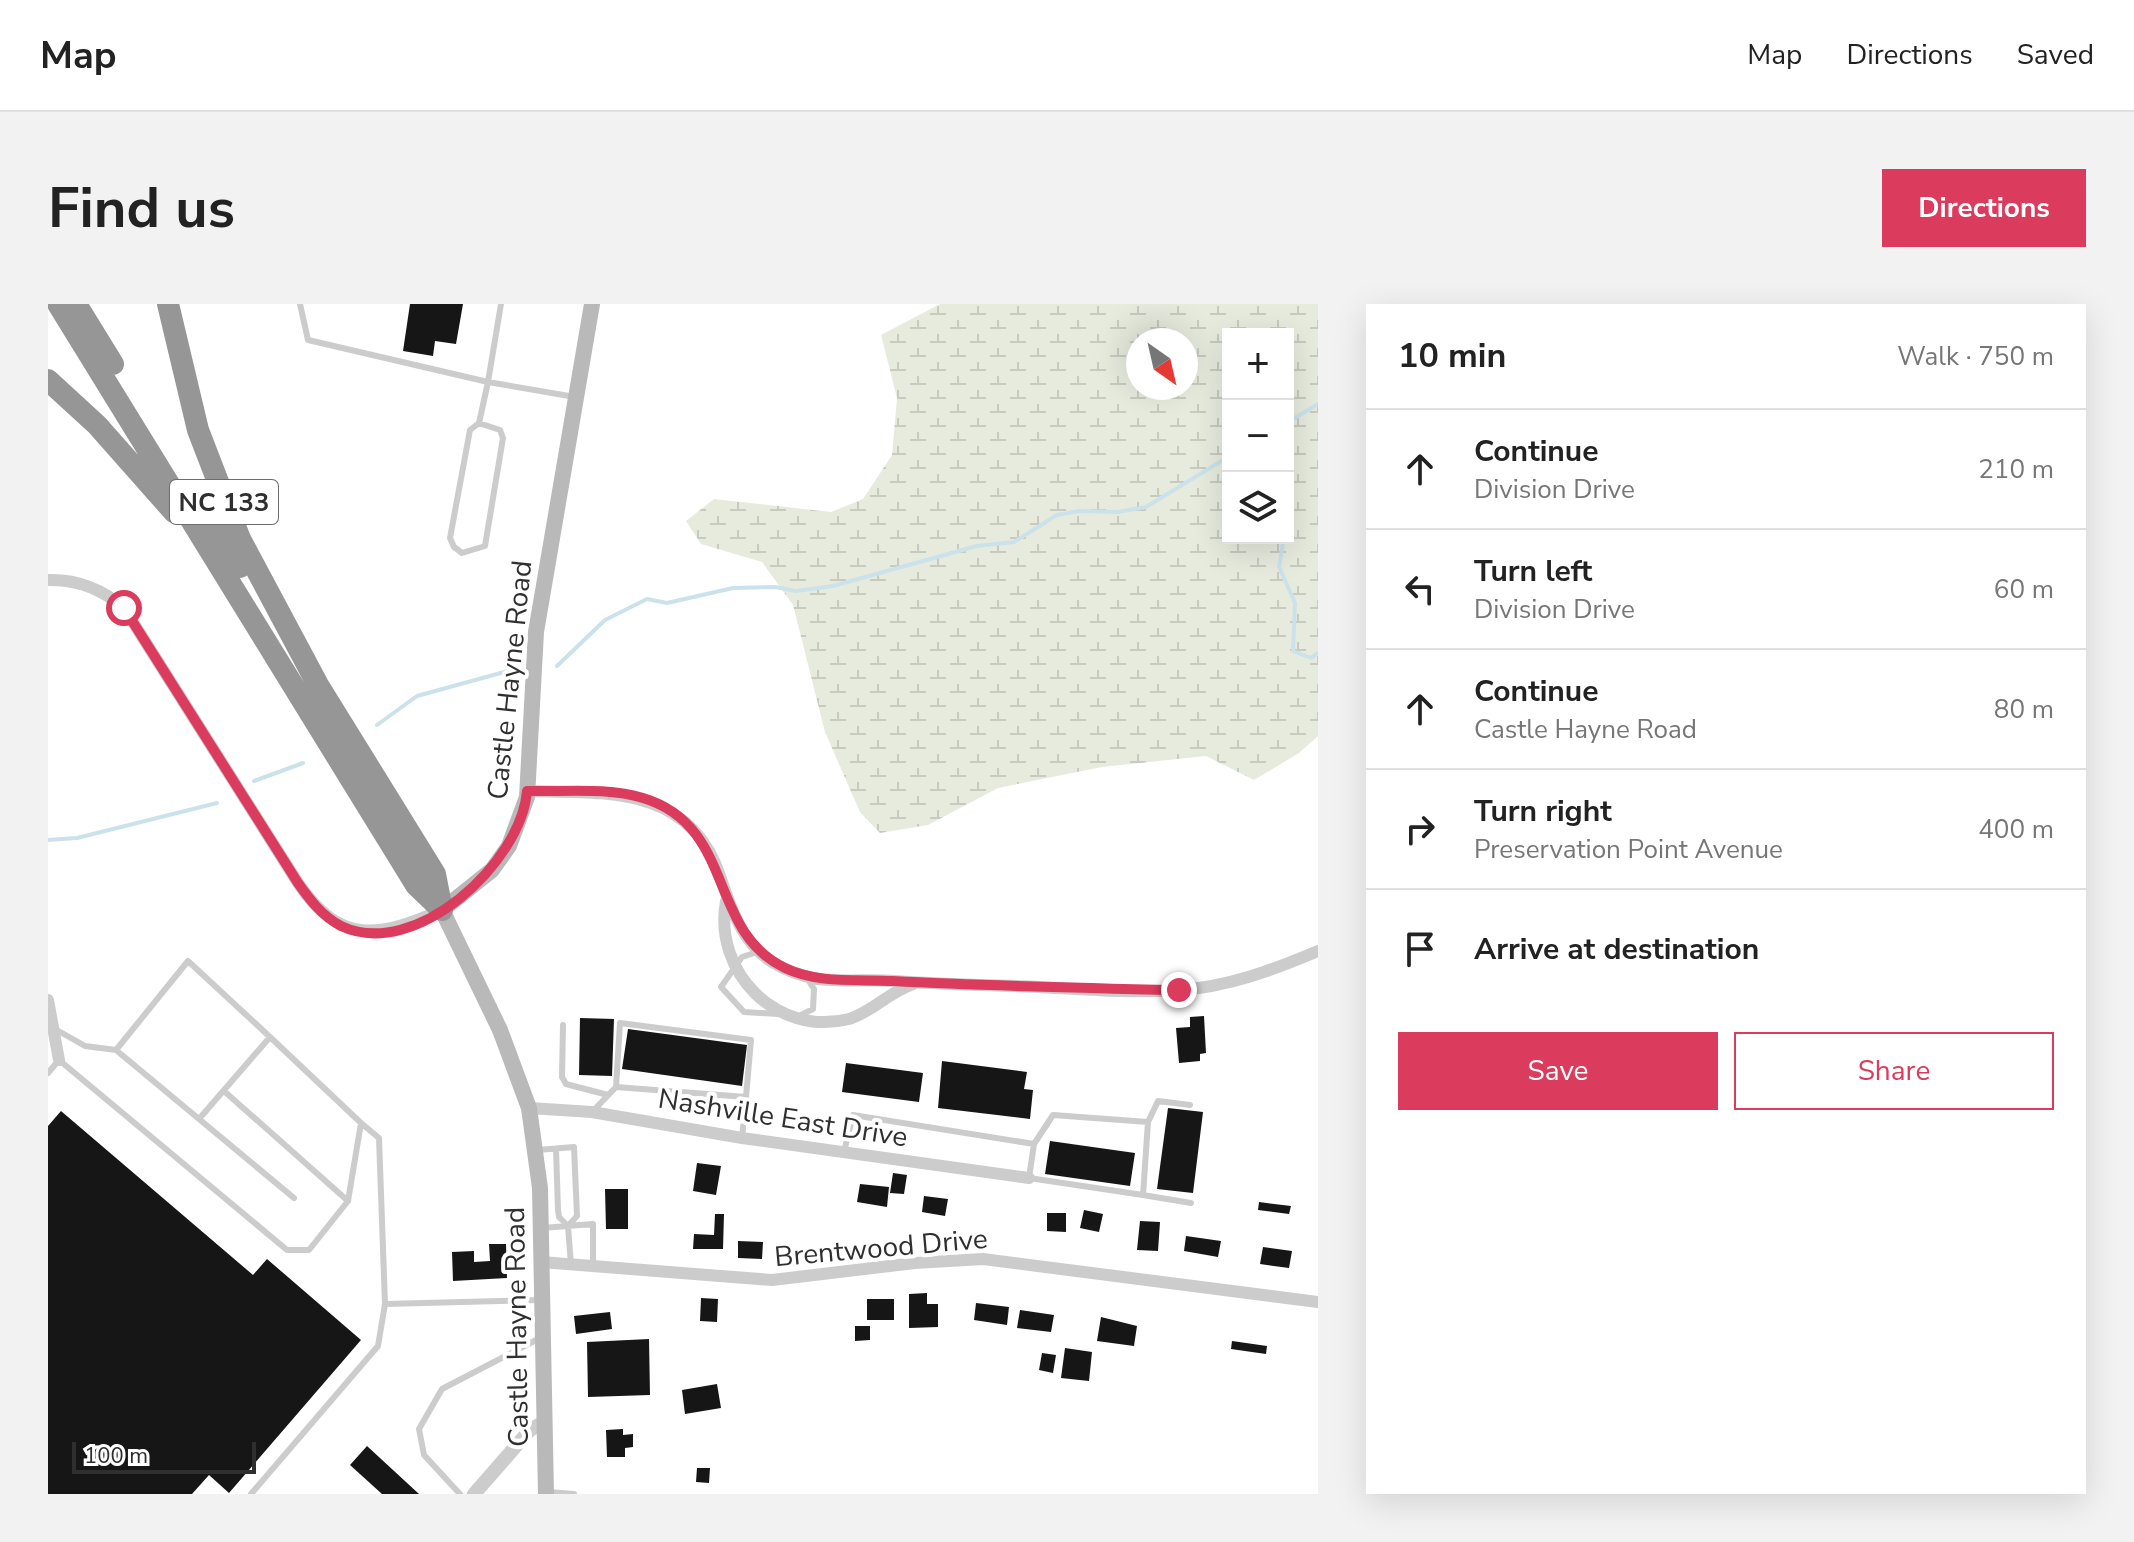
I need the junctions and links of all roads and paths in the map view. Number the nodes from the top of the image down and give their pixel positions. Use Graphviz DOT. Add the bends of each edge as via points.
graph roads {
  1 [pos="58,304"];
  2 [pos="76,304"];
  3 [pos="168,304"];
  4 [pos="300,304"];
  5 [pos="501,304"];
  6 [pos="592,304"];
  7 [pos="48,380"];
  8 [pos="488,382"];
  9 [pos="575,397"];
  10 [pos="479,423"];
  11 [pos="48,580"];
  12 [pos="261,636"];
  13 [pos="318,685"];
  14 [pos="527,791"];
  15 [pos="726,901"];
  16 [pos="442,910"];
  17 [pos="760,951"];
  18 [pos="1318,951"];
  19 [pos="736,965"];
  20 [pos="806,976"];
  21 [pos="914,984"];
  22 [pos="48,1000"];
  23 [pos="788,1016"];
  24 [pos="563,1025"];
  25 [pos="53,1029"];
  26 [pos="270,1037"];
  27 [pos="116,1050"];
  28 [pos="59,1060"];
  29 [pos="48,1073"];
  30 [pos="616,1087"];
  31 [pos="224,1091"];
  32 [pos="608,1095"];
  33 [pos="746,1097"];
  34 [pos="1190,1105"];
  35 [pos="529,1108"];
  36 [pos="592,1112"];
  37 [pos="199,1119"];
  38 [pos="1148,1122"];
  39 [pos="361,1123"];
  40 [pos="742,1138"];
  41 [pos="1034,1144"];
  42 [pos="556,1149"];
  43 [pos="534,1151"];
  44 [pos="844,1152"];
  45 [pos="1029,1178"];
  46 [pos="1143,1195"];
  47 [pos="294,1198"];
  48 [pos="348,1201"];
  49 [pos="1191,1203"];
  50 [pos="568,1226"];
  51 [pos="541,1228"];
  52 [pos="541,1262"];
  53 [pos="571,1265"];
  54 [pos="593,1266"];
  55 [pos="542,1300"];
  56 [pos="1318,1302"];
  57 [pos="385,1304"];
  58 [pos="543,1337"];
  59 [pos="544,1422"];
  60 [pos="546,1493"];
  61 [pos="251,1494"];
  62 [pos="460,1494"];
  63 [pos="474,1494"];
  64 [pos="574,1494"];
  1 -- 12 [label="highway, NC 133"];
  2 -- 13 [label="highway"];
  3 -- 13 [label="highway, NC 133" via="198,430 218,486 264,587"];
  4 -- 8 [label="lane" via="308,340"];
  5 -- 8 [label="lane"];
  6 -- 9 [label="main road, Castle Hayne Road"];
  7 -- 12 [label="highway" via="141,471"];
  8 -- 9 [label="lane"];
  8 -- 10 [label="lane"];
  9 -- 14 [label="main road, Castle Hayne Road" via="536,632"];
  10 -- 10 [label="lane" via="470,430 450,538 462,553 485,546 503,438 500,430"];
  11 -- 16 [label="street" via="80,582 124,608 298,883 325,916 343,927 375,932"];
  12 -- 16 [label="highway, NC 133" via="416,885"];
  13 -- 16 [label="highway, NC 133" via="435,874"];
  14 -- 15 [label="street" via="630,796 661,805 708,848"];
  14 -- 16 [label="main road, Castle Hayne Road" via="509,846 478,884"];
  15 -- 17 [label="street"];
  15 -- 19 [label="street" via="723,937"];
  16 -- 35 [label="main road, Castle Hayne Road / NC 133" via="500,1030"];
  17 -- 19 [label="lane" via="749,952"];
  17 -- 20 [label="street"];
  18 -- 21 [label="street" via="1271,971 1179,990"];
  19 -- 23 [label="street" via="760,999"];
  19 -- 23 [label="lane" via="721,987 734,1004 744,1012"];
  20 -- 21 [label="street"];
  20 -- 23 [label="lane" via="814,989 813,1009"];
  21 -- 23 [label="street" via="845,1020"];
  22 -- 25 [label="street"];
  24 -- 32 [label="lane" via="566,1084"];
  25 -- 27 [label="lane" via="85,1046"];
  25 -- 28 [label="street"];
  26 -- 27 [label="lane" via="188,961"];
  26 -- 31 [label="lane"];
  26 -- 39 [label="lane"];
  27 -- 37 [label="lane"];
  28 -- 29 [label="lane"];
  28 -- 48 [label="lane" via="287,1250 309,1250"];
  30 -- 32 [label="lane"];
  30 -- 33 [label="lane"];
  30 -- 33 [label="lane" via="620,1023 751,1040"];
  31 -- 37 [label="lane"];
  31 -- 48 [label="lane"];
  32 -- 36 [label="lane"];
  33 -- 40 [label="lane"];
  34 -- 38 [label="lane" via="1158,1101"];
  35 -- 36 [label="street, Nashville East Drive"];
  35 -- 43 [label="main road, Castle Hayne Road / NC 133"];
  36 -- 40 [label="street, Nashville East Drive"];
  37 -- 47 [label="lane"];
  38 -- 41 [label="lane" via="1053,1115"];
  38 -- 46 [label="lane"];
  39 -- 48 [label="lane"];
  39 -- 57 [label="lane" via="379,1138"];
  40 -- 44 [label="street, Nashville East Drive"];
  41 -- 44 [label="lane" via="853,1115"];
  41 -- 45 [label="lane"];
  42 -- 43 [label="lane"];
  42 -- 50 [label="lane" via="559,1217"];
  42 -- 50 [label="lane" via="574,1147 577,1216"];
  43 -- 51 [label="main road, Castle Hayne Road / NC 133"];
  44 -- 45 [label="street, Nashville East Drive"];
  45 -- 46 [label="lane"];
  46 -- 49 [label="lane"];
  50 -- 51 [label="lane"];
  50 -- 53 [label="lane"];
  50 -- 54 [label="lane" via="593,1224"];
  51 -- 52 [label="main road, Castle Hayne Road / NC 133"];
  52 -- 53 [label="street, Brentwood Drive"];
  52 -- 55 [label="main road, Castle Hayne Road / NC 133"];
  53 -- 54 [label="street, Brentwood Drive"];
  54 -- 56 [label="street, Brentwood Drive" via="772,1280 983,1259"];
  55 -- 57 [label="lane"];
  55 -- 58 [label="main road, Castle Hayne Road / NC 133"];
  57 -- 61 [label="lane" via="378,1346"];
  58 -- 59 [label="main road, Castle Hayne Road / NC 133"];
  58 -- 62 [label="lane" via="442,1389 419,1429 424,1455"];
  59 -- 60 [label="main road, Castle Hayne Road / NC 133"];
  59 -- 63 [label="street" via="530,1430"];
  60 -- 64 [label="lane"];
}
